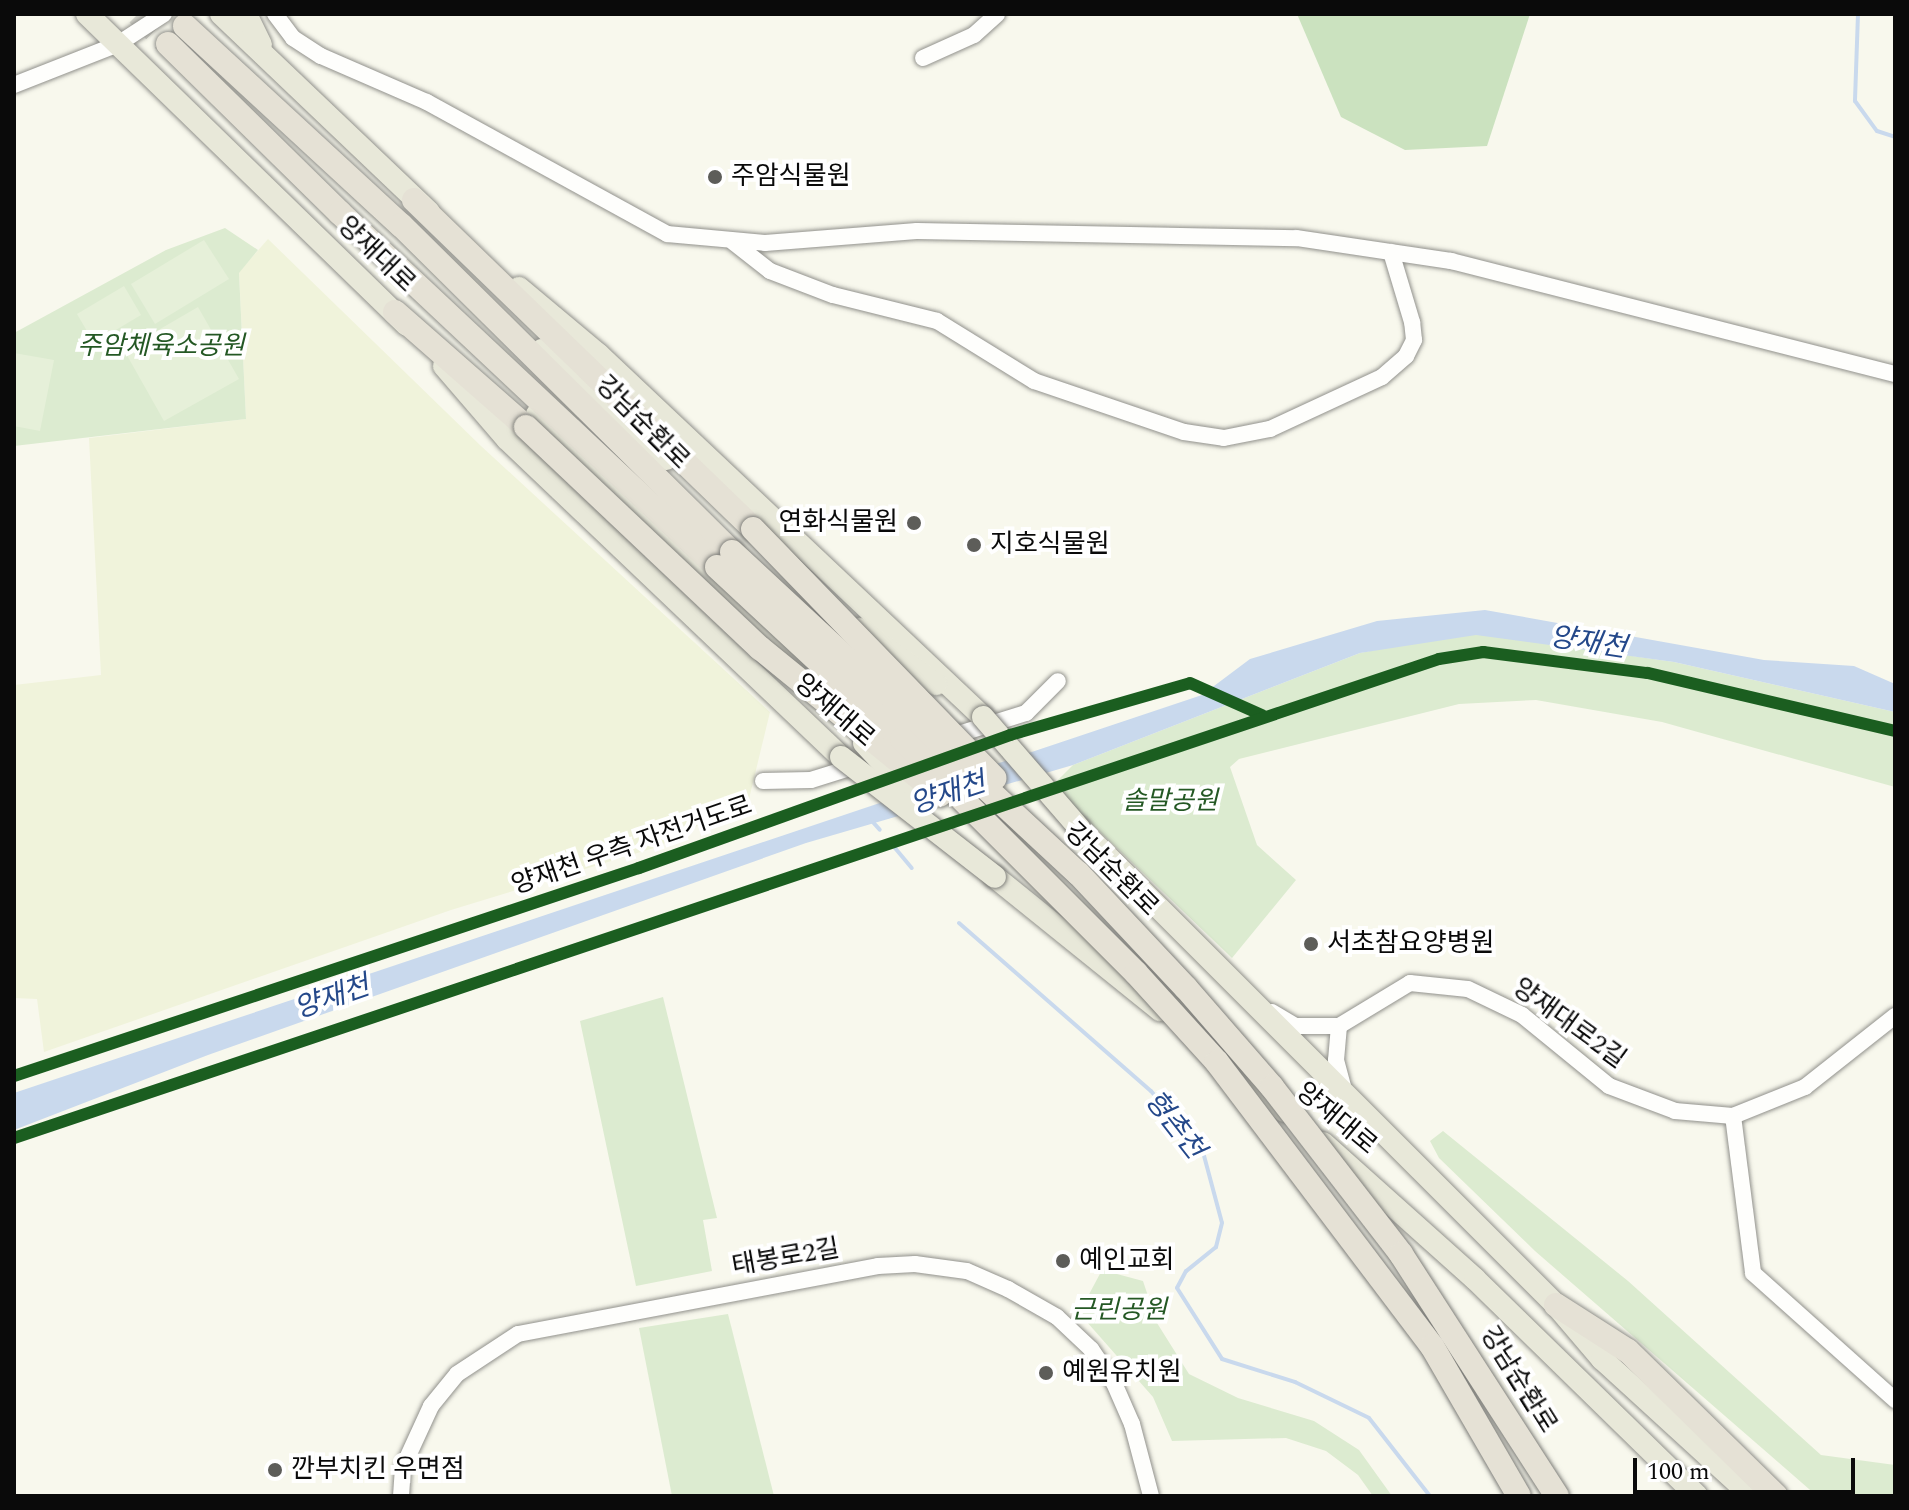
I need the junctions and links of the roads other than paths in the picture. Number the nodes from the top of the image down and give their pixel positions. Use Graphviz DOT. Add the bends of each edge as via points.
graph roads {
  1 [pos="87,14"];
  2 [pos="221,14"];
  3 [pos="246,14"];
  4 [pos="275,14"];
  5 [pos="997,14"];
  6 [pos="172,28"];
  7 [pos="118,44"];
  8 [pos="923,58"];
  9 [pos="285,78"];
  10 [pos="14,85"];
  11 [pos="414,200"];
  12 [pos="340,213"];
  13 [pos="401,225"];
  14 [pos="733,242"];
  15 [pos="1391,252"];
  16 [pos="395,312"];
  17 [pos="1895,374"];
  18 [pos="725,559"];
  19 [pos="1058,681"];
  20 [pos="977,712"];
  21 [pos="763,781"];
  22 [pos="963,850"];
  23 [pos="1078,873"];
  24 [pos="1061,897"];
  25 [pos="1238,991"];
  26 [pos="1895,1016"];
  27 [pos="1339,1026"];
  28 [pos="1347,1098"];
  29 [pos="1733,1116"];
  30 [pos="1556,1305"];
  31 [pos="1895,1400"];
  32 [pos="401,1496"];
  33 [pos="1151,1496"];
  34 [pos="1519,1496"];
  35 [pos="1557,1496"];
  36 [pos="1697,1496"];
  37 [pos="1752,1496"];
  38 [pos="1776,1496"];
  1 -- 7 [label="main road, 양재대로"];
  2 -- 9 [label="main road, 양재대로"];
  3 -- 9 [label="main road" via="251,30"];
  4 -- 14 [label="street" via="293,38 321,56 427,102 667,234"];
  5 -- 8 [label="street" via="974,35"];
  6 -- 7 [label="street"];
  6 -- 12 [label="highway, 양재대로"];
  6 -- 13 [label="highway, 양재대로"];
  7 -- 10 [label="street"];
  7 -- 16 [label="main road, 양재대로"];
  9 -- 11 [label="main road, 양재대로"];
  11 -- 20 [label="main road, 양재대로" via="598,354"];
  11 -- 23 [label="highway, bridge" via="938,714"];
  12 -- 18 [label="highway, 양재대로"];
  12 -- 22 [label="main road, bridge" via="544,420 764,630"];
  13 -- 18 [label="highway, 강남순환로"];
  13 -- 20 [label="main road" via="842,616"];
  14 -- 15 [label="street" via="932,232 1297,238"];
  14 -- 15 [label="street" via="770,271 833,295 937,321 1034,381 1184,432 1224,438 1283,423 1382,377 1406,356 1414,340 1412,322"];
  15 -- 17 [label="street" via="1451,261"];
  16 -- 22 [label="main road, 양재대로, bridge" via="507,439 841,757"];
  16 -- 24 [label="highway, bridge" via="526,427 760,648"];
  18 -- 23 [label="highway, 강남순환로, bridge"];
  18 -- 24 [label="highway, 강남순환로, bridge"];
  19 -- 21 [label="street" via="1026,713 811,780"];
  20 -- 25 [label="main road, 양재대로, bridge" via="1079,828"];
  22 -- 36 [label="main road, 양재대로, bridge" via="1353,1168"];
  23 -- 35 [label="highway, 강남순환로, bridge" via="1186,988 1346,1180 1454,1330"];
  24 -- 34 [label="highway, 강남순환로, bridge" via="1217,1062 1337,1215 1432,1346"];
  25 -- 27 [label="street" via="1295,1026"];
  25 -- 28 [label="main road, 양재대로"];
  26 -- 29 [label="street, 양재대로2길" via="1805,1087"];
  27 -- 28 [label="street" via="1336,1060"];
  27 -- 29 [label="street, 양재대로2길" via="1410,983 1468,989 1522,1015 1609,1086 1675,1111"];
  28 -- 30 [label="main road, 양재대로"];
  29 -- 31 [label="street" via="1753,1273"];
  30 -- 37 [label="main road, 양재대로" via="1602,1359"];
  30 -- 38 [label="highway" via="1628,1351"];
  32 -- 33 [label="street, 태봉로2길" via="403,1467 431,1406 457,1374 518,1334 878,1266 915,1264 967,1271 1008,1289 1057,1317 1091,1349 1132,1424"];
}
